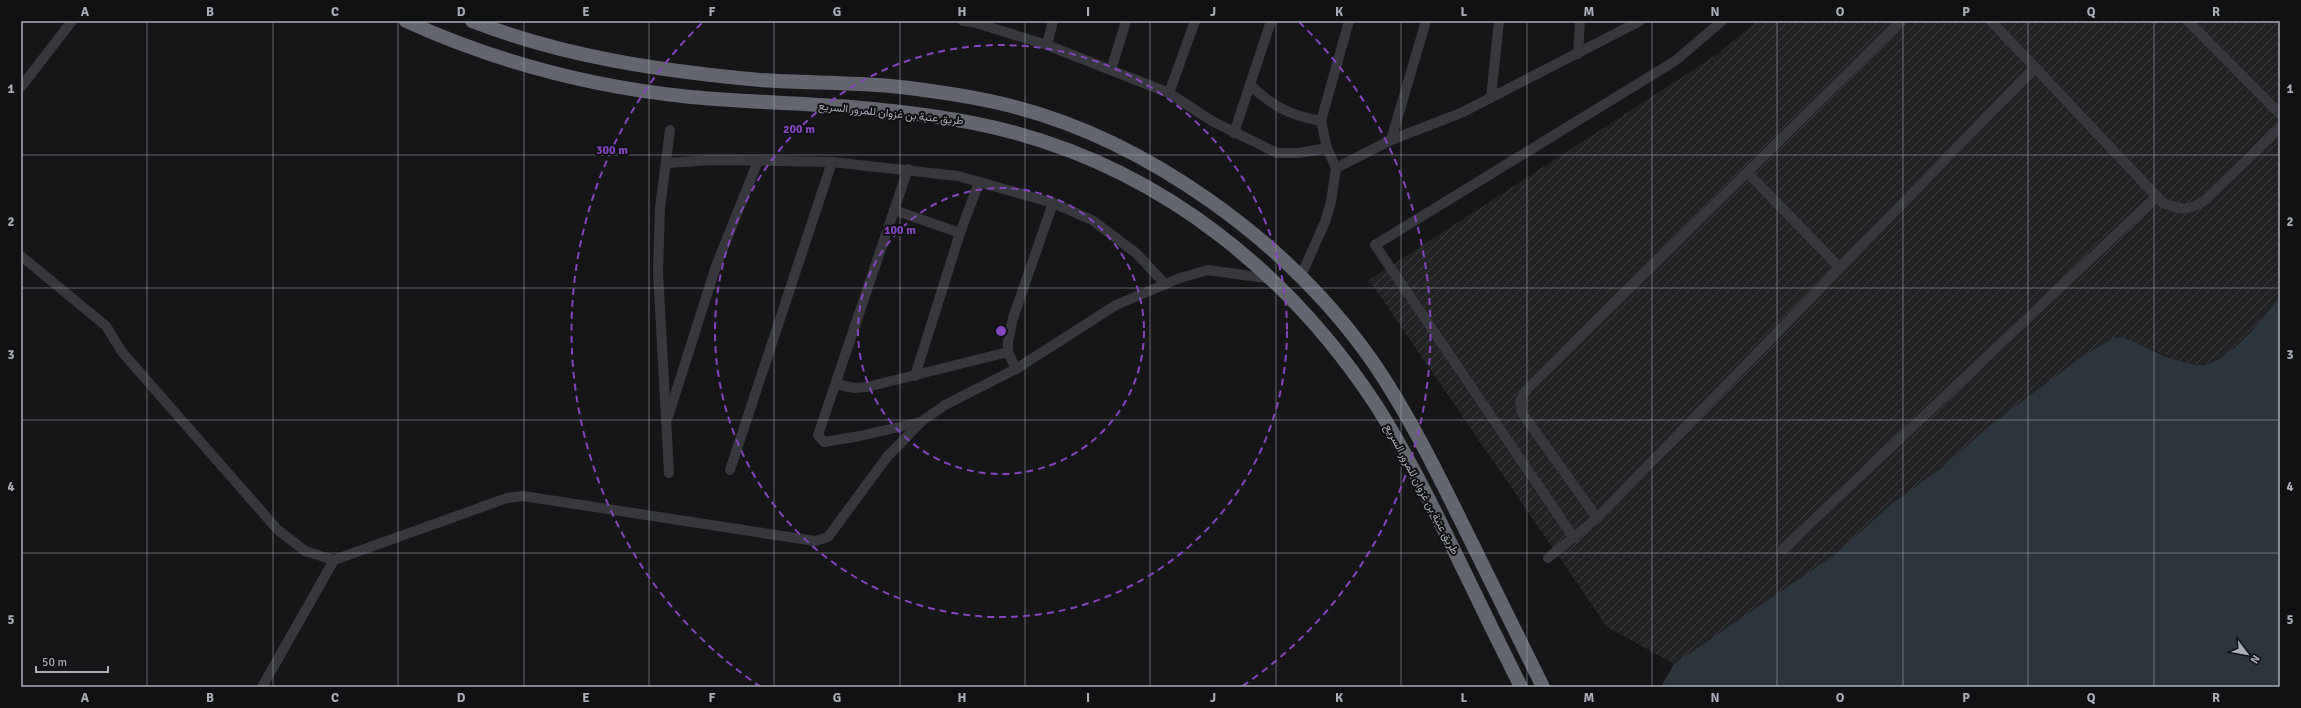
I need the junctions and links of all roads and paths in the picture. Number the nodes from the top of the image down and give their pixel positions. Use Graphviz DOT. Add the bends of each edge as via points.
graph roads {
  1 [pos="72,21"];
  2 [pos="406,21"];
  3 [pos="472,21"];
  4 [pos="970,21"];
  5 [pos="1053,21"];
  6 [pos="1126,21"];
  7 [pos="1195,21"];
  8 [pos="1271,21"];
  9 [pos="1349,21"];
  10 [pos="1426,21"];
  11 [pos="1499,21"];
  12 [pos="1580,21"];
  13 [pos="1640,21"];
  14 [pos="1722,21"];
  15 [pos="1902,21"];
  16 [pos="1991,21"];
  17 [pos="2188,21"];
  18 [pos="1047,45"];
  19 [pos="1578,54"];
  20 [pos="2035,67"];
  21 [pos="1111,70"];
  22 [pos="1250,85"];
  23 [pos="21,87"];
  24 [pos="1169,93"];
  25 [pos="1491,98"];
  26 [pos="2280,114"];
  27 [pos="1321,121"];
  28 [pos="2280,128"];
  29 [pos="670,130"];
  30 [pos="1234,133"];
  31 [pos="1391,140"];
  32 [pos="1327,148"];
  33 [pos="758,161"];
  34 [pos="832,162"];
  35 [pos="667,163"];
  36 [pos="1336,168"];
  37 [pos="908,169"];
  38 [pos="1748,173"];
  39 [pos="979,182"];
  40 [pos="2157,196"];
  41 [pos="1053,203"];
  42 [pos="894,210"];
  43 [pos="960,233"];
  44 [pos="21,256"];
  45 [pos="1839,267"];
  46 [pos="1300,278"];
  47 [pos="1272,279"];
  48 [pos="1166,284"];
  49 [pos="1008,352"];
  50 [pos="1016,370"];
  51 [pos="915,376"];
  52 [pos="836,384"];
  53 [pos="922,421"];
  54 [pos="666,425"];
  55 [pos="730,470"];
  56 [pos="669,473"];
  57 [pos="1597,518"];
  58 [pos="1574,538"];
  59 [pos="1783,549"];
  60 [pos="1548,558"];
  61 [pos="334,560"];
  62 [pos="262,687"];
  63 [pos="1521,687"];
  64 [pos="1543,687"];
  1 -- 23 [label="street"];
  2 -- 47 [label="highway, طريق عتبة بن غزوان للمرور السريع" via="502,59 547,72 609,85 686,96 854,107 943,117 1035,138 1103,165 1159,195 1232,245"];
  3 -- 46 [label="highway, طريق عتبة بن غزوان للمرور السريع" via="546,46 626,64 763,80 849,82 890,86 972,98 1025,110 1100,138 1160,168 1238,222"];
  4 -- 18 [label="street"];
  5 -- 18 [label="street"];
  6 -- 21 [label="street"];
  7 -- 24 [label="street"];
  8 -- 22 [label="street"];
  9 -- 27 [label="street"];
  10 -- 31 [label="street"];
  11 -- 25 [label="street"];
  12 -- 19 [label="street"];
  13 -- 19 [label="street"];
  14 -- 58 [label="street" via="1675,61 1375,245"];
  15 -- 38 [label="street"];
  16 -- 20 [label="street"];
  17 -- 26 [label="street"];
  18 -- 21 [label="street"];
  19 -- 25 [label="street"];
  20 -- 40 [label="street"];
  20 -- 45 [label="street"];
  21 -- 24 [label="street"];
  22 -- 27 [label="street" via="1279,109"];
  22 -- 30 [label="street"];
  24 -- 30 [label="street"];
  25 -- 31 [label="street"];
  27 -- 32 [label="street"];
  28 -- 40 [label="street" via="2204,201 2193,208 2178,209 2163,203"];
  29 -- 35 [label="street"];
  30 -- 32 [label="street" via="1277,152 1299,153"];
  31 -- 36 [label="street"];
  32 -- 36 [label="street"];
  33 -- 34 [label="street"];
  33 -- 35 [label="street" via="712,160"];
  33 -- 54 [label="street" via="716,266"];
  34 -- 37 [label="street"];
  34 -- 55 [label="street"];
  35 -- 54 [label="street" via="660,208 658,272"];
  36 -- 46 [label="street" via="1325,222"];
  37 -- 39 [label="street" via="958,176"];
  37 -- 42 [label="street"];
  38 -- 45 [label="street"];
  38 -- 57 [label="street" via="1527,389 1520,401 1522,413"];
  39 -- 41 [label="street"];
  39 -- 43 [label="street"];
  40 -- 59 [label="street"];
  41 -- 48 [label="street" via="1092,220 1112,233"];
  41 -- 49 [label="street" via="1020,292"];
  42 -- 43 [label="street"];
  42 -- 52 [label="street"];
  43 -- 51 [label="street"];
  44 -- 61 [label="street" via="106,326 122,352 277,530 305,551"];
  45 -- 57 [label="street"];
  46 -- 64 [label="highway, طريق عتبة بن غزوان للمرور السريع" via="1356,339 1410,422"];
  47 -- 48 [label="street" via="1208,270"];
  47 -- 63 [label="highway, طريق عتبة بن غزوان للمرور السريع" via="1304,310 1358,379 1393,433 1421,484"];
  48 -- 50 [label="street" via="1116,305"];
  49 -- 50 [label="street"];
  49 -- 51 [label="street"];
  50 -- 53 [label="street" via="945,405"];
  51 -- 52 [label="street" via="867,388"];
  52 -- 53 [label="street" via="818,435 824,442"];
  53 -- 61 [label="street" via="887,457 828,537 815,541 523,496 507,498"];
  54 -- 56 [label="street"];
  57 -- 58 [label="street"];
  58 -- 60 [label="street"];
  61 -- 62 [label="street"];
}
